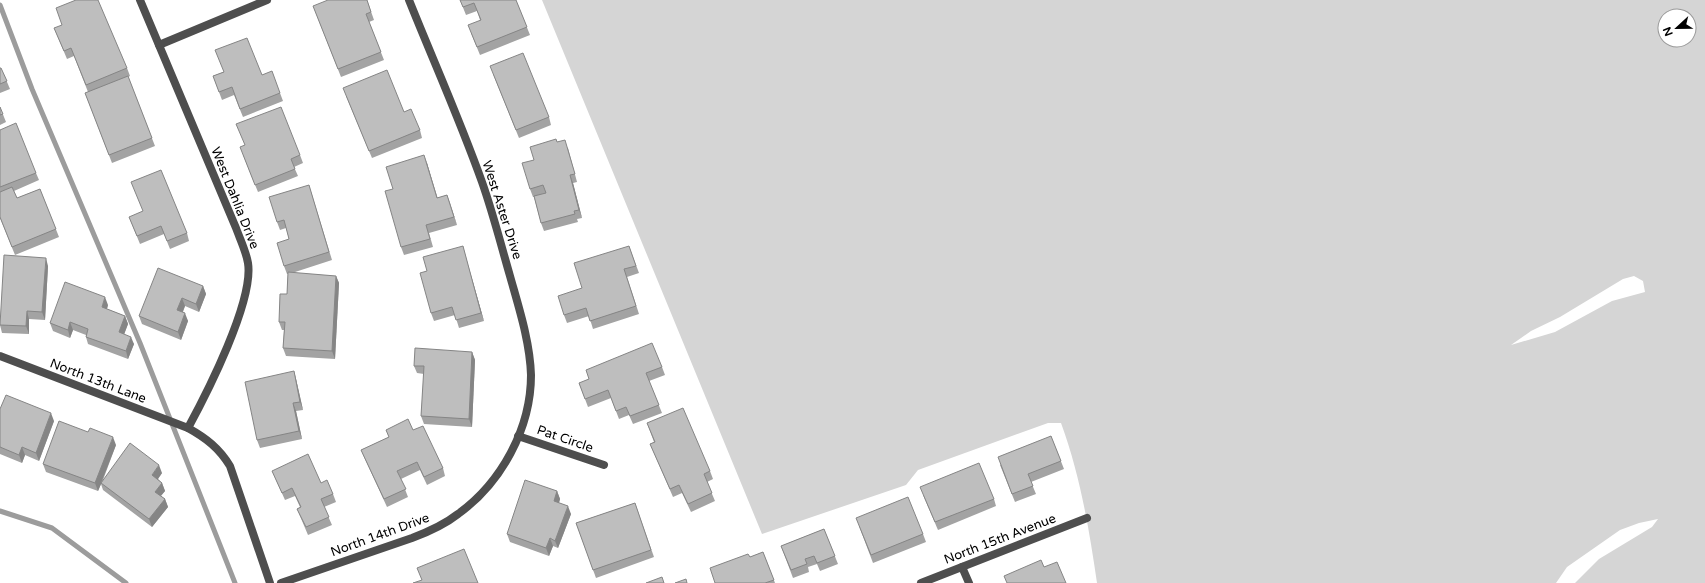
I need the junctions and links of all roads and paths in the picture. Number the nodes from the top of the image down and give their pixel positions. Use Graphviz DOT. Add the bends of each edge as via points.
graph roads {
  1 [pos="140,0"];
  2 [pos="267,0"];
  3 [pos="409,0"];
  4 [pos="158,45"];
  5 [pos="0,356"];
  6 [pos="185,427"];
  7 [pos="518,436"];
  8 [pos="604,465"];
  9 [pos="1087,518"];
  10 [pos="962,567"];
  11 [pos="270,583"];
  12 [pos="281,583"];
  13 [pos="921,583"];
  14 [pos="968,583"];
  1 -- 4 [label="street, West Dahlia Drive"];
  2 -- 4 [label="street"];
  3 -- 7 [label="street, West Aster Drive" via="482,182 525,335 531,375 525,414"];
  4 -- 6 [label="street, West Dahlia Drive" via="236,228 248,263 248,286 240,313 210,384"];
  5 -- 6 [label="street, North 13th Lane"];
  6 -- 11 [label="street, North 13th Lane" via="212,443 230,466"];
  7 -- 8 [label="street, Pat Circle"];
  7 -- 12 [label="street, North 14th Drive" via="506,461 492,481 474,501 446,522 412,538"];
  9 -- 10 [label="street, North 15th Avenue"];
  10 -- 13 [label="street, North 15th Avenue"];
  10 -- 14 [label="street"];
}
